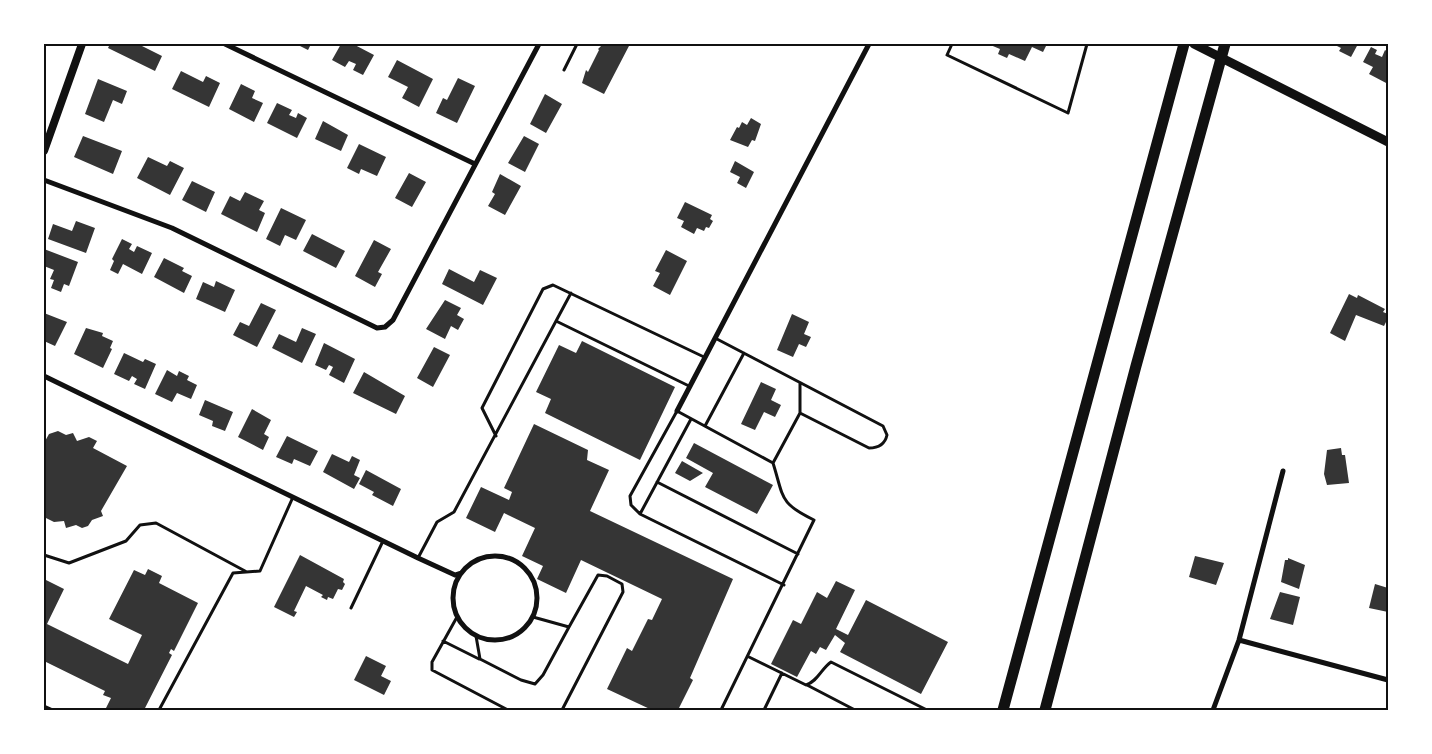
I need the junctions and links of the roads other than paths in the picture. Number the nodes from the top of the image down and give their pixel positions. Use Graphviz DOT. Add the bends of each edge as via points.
graph roads {
  1 [pos="82,44"];
  2 [pos="225,44"];
  3 [pos="539,44"];
  4 [pos="577,44"];
  5 [pos="869,44"];
  6 [pos="952,44"];
  7 [pos="1087,44"];
  8 [pos="1184,44"];
  9 [pos="1194,44"];
  10 [pos="1225,44"];
  11 [pos="564,70"];
  12 [pos="1388,142"];
  13 [pos="44,151"];
  14 [pos="475,164"];
  15 [pos="44,180"];
  16 [pos="571,293"];
  17 [pos="556,321"];
  18 [pos="714,338"];
  19 [pos="744,353"];
  20 [pos="704,357"];
  21 [pos="44,376"];
  22 [pos="800,383"];
  23 [pos="689,386"];
  24 [pos="677,411"];
  25 [pos="800,413"];
  26 [pos="691,419"];
  27 [pos="705,426"];
  28 [pos="496,436"];
  29 [pos="772,463"];
  30 [pos="1283,471"];
  31 [pos="657,482"];
  32 [pos="293,497"];
  33 [pos="640,514"];
  34 [pos="384,541"];
  35 [pos="798,554"];
  36 [pos="44,555"];
  37 [pos="418,558"];
  38 [pos="247,572"];
  39 [pos="461,573"];
  40 [pos="784,585"];
  41 [pos="351,608"];
  42 [pos="457,617"];
  43 [pos="533,617"];
  44 [pos="568,627"];
  45 [pos="476,636"];
  46 [pos="1238,640"];
  47 [pos="443,641"];
  48 [pos="748,657"];
  49 [pos="480,659"];
  50 [pos="782,673"];
  51 [pos="1388,680"];
  52 [pos="806,685"];
  53 [pos="44,706"];
  54 [pos="53,710"];
  55 [pos="159,710"];
  56 [pos="508,710"];
  57 [pos="562,710"];
  58 [pos="722,710"];
  59 [pos="764,710"];
  60 [pos="855,710"];
  61 [pos="926,710"];
  62 [pos="1003,710"];
  63 [pos="1045,710"];
  64 [pos="1213,710"];
  1 -- 13 [label="street"];
  2 -- 14 [label="street"];
  3 -- 14 [label="street"];
  4 -- 11 [label="lane"];
  5 -- 18 [label="street"];
  6 -- 7 [label="lane" via="947,54 1068,113"];
  8 -- 62 [label="highway"];
  9 -- 12 [label="main road"];
  10 -- 63 [label="highway"];
  14 -- 15 [label="street" via="393,320 385,327 376,328 172,228"];
  16 -- 17 [label="lane"];
  16 -- 20 [label="lane"];
  16 -- 28 [label="lane" via="553,284 542,289 482,408"];
  17 -- 23 [label="lane"];
  17 -- 28 [label="lane"];
  18 -- 19 [label="lane"];
  18 -- 20 [label="street"];
  19 -- 22 [label="lane"];
  19 -- 27 [label="lane"];
  20 -- 23 [label="street"];
  21 -- 32 [label="street"];
  22 -- 25 [label="lane"];
  22 -- 25 [label="lane" via="882,426 886,438 881,445 869,448"];
  23 -- 24 [label="street"];
  24 -- 26 [label="lane"];
  24 -- 33 [label="lane" via="630,496 631,505"];
  25 -- 29 [label="lane"];
  26 -- 27 [label="lane"];
  26 -- 31 [label="lane"];
  27 -- 29 [label="lane"];
  28 -- 37 [label="lane" via="454,512 437,522"];
  29 -- 35 [label="lane" via="785,502 814,520"];
  30 -- 46 [label="street"];
  31 -- 33 [label="lane"];
  31 -- 35 [label="lane"];
  32 -- 34 [label="street"];
  32 -- 38 [label="lane" via="260,571"];
  33 -- 40 [label="lane"];
  34 -- 37 [label="street"];
  34 -- 41 [label="lane"];
  35 -- 40 [label="lane"];
  36 -- 38 [label="lane" via="69,563 126,541 140,524 156,523"];
  37 -- 39 [label="street" via="455,575"];
  38 -- 55 [label="lane" via="233,573"];
  39 -- 42 [label="street" via="453,594"];
  39 -- 43 [label="street" via="475,561 493,555 518,562 534,580 538,593"];
  40 -- 48 [label="lane"];
  42 -- 45 [label="street"];
  42 -- 47 [label="lane"];
  43 -- 44 [label="lane"];
  43 -- 45 [label="street" via="526,628 508,638 489,640"];
  44 -- 49 [label="lane" via="535,684"];
  44 -- 57 [label="lane" via="598,575 622,584 623,592"];
  45 -- 49 [label="lane"];
  46 -- 51 [label="street"];
  46 -- 64 [label="street"];
  47 -- 49 [label="lane"];
  47 -- 56 [label="lane" via="432,662 432,670"];
  48 -- 50 [label="lane"];
  48 -- 58 [label="lane"];
  50 -- 52 [label="lane"];
  50 -- 59 [label="lane"];
  52 -- 60 [label="lane"];
  52 -- 61 [label="lane" via="814,682 831,662"];
  53 -- 54 [label="lane"];
}
